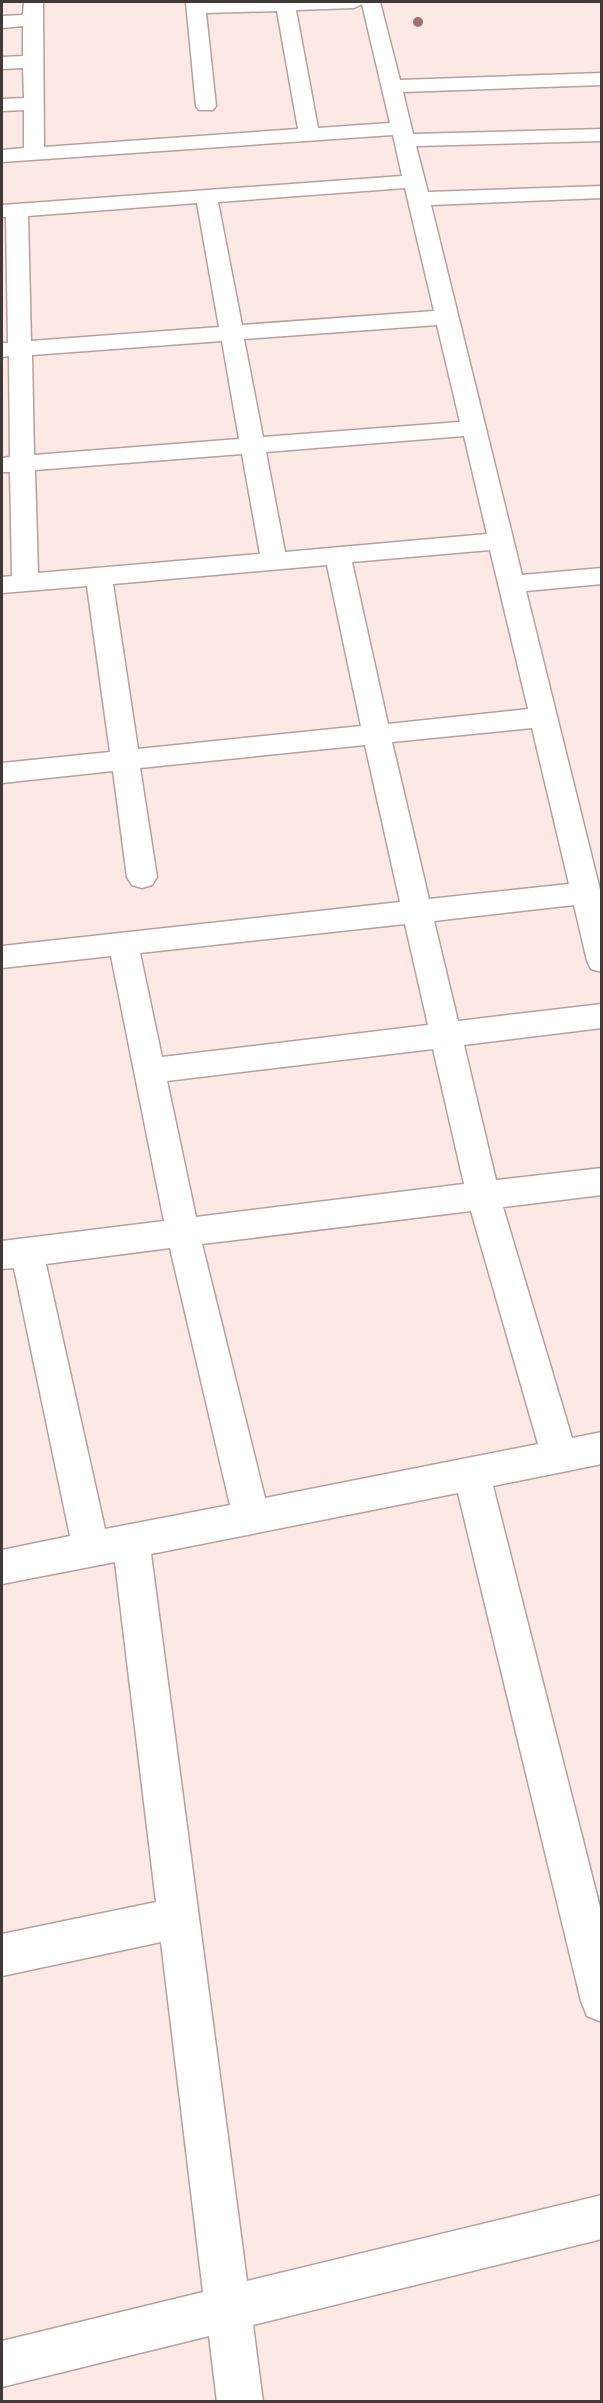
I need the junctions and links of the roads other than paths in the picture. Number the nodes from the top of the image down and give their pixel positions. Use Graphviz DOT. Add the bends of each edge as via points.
graph roads {
  1 [pos="354,2"];
  2 [pos="371,2"];
  3 [pos="285,4"];
  4 [pos="195,5"];
  5 [pos="33,11"];
  6 [pos="2,22"];
  7 [pos="34,61"];
  8 [pos="2,63"];
  9 [pos="602,79"];
  10 [pos="392,86"];
  11 [pos="34,103"];
  12 [pos="2,105"];
  13 [pos="206,106"];
  14 [pos="309,134"];
  15 [pos="404,134"];
  16 [pos="602,135"];
  17 [pos="34,154"];
  18 [pos="2,156"];
  19 [pos="418,190"];
  20 [pos="598,192"];
  21 [pos="206,195"];
  22 [pos="9,210"];
  23 [pos="602,216"];
  24 [pos="448,316"];
  25 [pos="231,333"];
  26 [pos="11,350"];
  27 [pos="475,428"];
  28 [pos="252,447"];
  29 [pos="12,464"];
  30 [pos="501,541"];
  31 [pos="338,555"];
  32 [pos="274,561"];
  33 [pos="602,576"];
  34 [pos="99,577"];
  35 [pos="13,584"];
  36 [pos="512,584"];
  37 [pos="544,717"];
  38 [pos="376,734"];
  39 [pos="126,760"];
  40 [pos="2,773"];
  41 [pos="142,878"];
  42 [pos="585,892"];
  43 [pos="418,911"];
  44 [pos="123,943"];
  45 [pos="2,957"];
  46 [pos="602,961"];
  47 [pos="602,1016"];
  48 [pos="447,1035"];
  49 [pos="149,1071"];
  50 [pos="602,1181"];
  51 [pos="483,1196"];
  52 [pos="183,1233"];
  53 [pos="14,1253"];
  54 [pos="602,1448"];
  55 [pos="559,1456"];
  56 [pos="472,1474"];
  57 [pos="250,1517"];
  58 [pos="131,1541"];
  59 [pos="91,1549"];
  60 [pos="2,1567"];
  61 [pos="179,1918"];
  62 [pos="2,1955"];
  63 [pos="602,2001"];
  64 [pos="602,2217"];
  65 [pos="229,2309"];
  66 [pos="2,2364"];
  67 [pos="240,2402"];
  1 -- 3 [label="street"];
  2 -- 10 [label="street"];
  3 -- 4 [label="street"];
  3 -- 14 [label="street"];
  4 -- 13 [label="street"];
  5 -- 6 [label="street"];
  5 -- 7 [label="street"];
  7 -- 8 [label="street"];
  7 -- 11 [label="street"];
  9 -- 10 [label="street"];
  10 -- 15 [label="street"];
  11 -- 12 [label="street"];
  11 -- 17 [label="street"];
  14 -- 15 [label="street"];
  14 -- 17 [label="street"];
  15 -- 16 [label="street"];
  15 -- 19 [label="street"];
  17 -- 18 [label="street"];
  19 -- 20 [label="street"];
  19 -- 21 [label="street"];
  19 -- 24 [label="street"];
  20 -- 23 [label="street"];
  21 -- 22 [label="street"];
  21 -- 25 [label="street"];
  22 -- 26 [label="street"];
  24 -- 25 [label="street"];
  24 -- 27 [label="street"];
  25 -- 26 [label="street"];
  25 -- 28 [label="street"];
  26 -- 29 [label="street"];
  27 -- 28 [label="street"];
  27 -- 30 [label="street"];
  28 -- 29 [label="street"];
  28 -- 32 [label="street"];
  29 -- 35 [label="street"];
  30 -- 31 [label="street"];
  30 -- 36 [label="street"];
  31 -- 32 [label="street"];
  31 -- 38 [label="street"];
  32 -- 34 [label="street"];
  33 -- 36 [label="street"];
  34 -- 35 [label="street"];
  34 -- 39 [label="street"];
  36 -- 37 [label="street"];
  37 -- 38 [label="street"];
  37 -- 42 [label="street"];
  38 -- 39 [label="street"];
  38 -- 43 [label="street"];
  39 -- 40 [label="street"];
  39 -- 41 [label="street"];
  42 -- 43 [label="street"];
  42 -- 46 [label="street"];
  43 -- 44 [label="street"];
  43 -- 48 [label="street"];
  44 -- 45 [label="street"];
  44 -- 49 [label="street"];
  47 -- 48 [label="street"];
  48 -- 49 [label="street"];
  48 -- 51 [label="street"];
  49 -- 52 [label="street"];
  50 -- 51 [label="street"];
  51 -- 52 [label="street"];
  51 -- 55 [label="street"];
  52 -- 53 [label="street"];
  52 -- 57 [label="street"];
  53 -- 59 [label="street"];
  54 -- 55 [label="street"];
  55 -- 56 [label="street"];
  56 -- 57 [label="street"];
  56 -- 63 [label="street"];
  57 -- 58 [label="street"];
  58 -- 59 [label="street"];
  58 -- 61 [label="street"];
  59 -- 60 [label="street"];
  61 -- 62 [label="street"];
  61 -- 65 [label="street"];
  64 -- 65 [label="street"];
  65 -- 66 [label="street"];
  65 -- 67 [label="street"];
}
